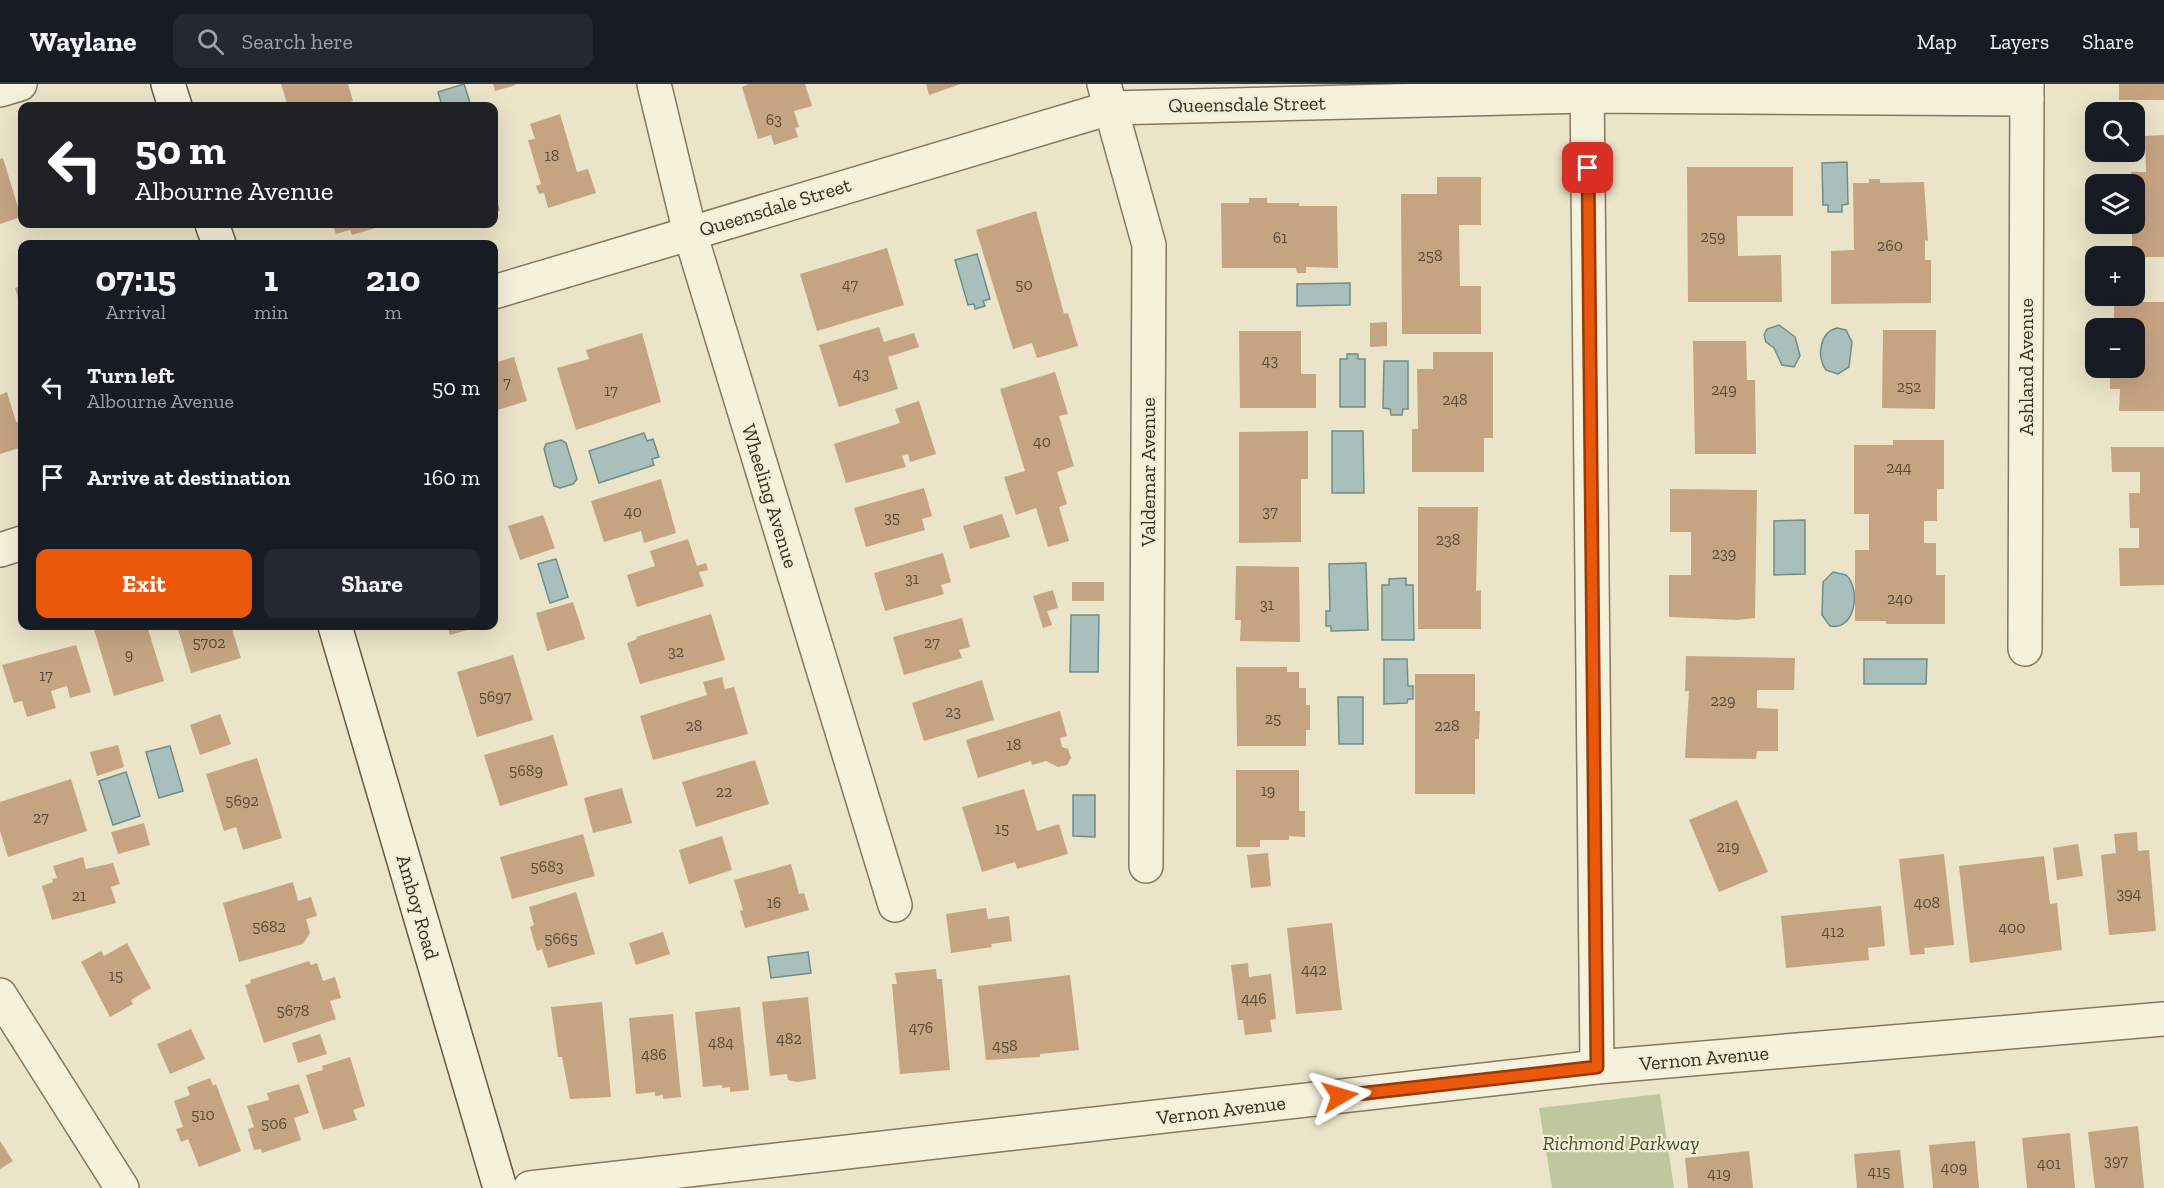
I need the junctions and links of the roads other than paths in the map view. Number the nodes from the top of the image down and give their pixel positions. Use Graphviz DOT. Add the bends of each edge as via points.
graph roads {
  1 [pos="20,84"];
  2 [pos="168,84"];
  3 [pos="654,84"];
  4 [pos="0,90"];
  5 [pos="1587,90"];
  6 [pos="2027,91"];
  7 [pos="1107,96"];
  8 [pos="174,102"];
  9 [pos="690,233"];
  10 [pos="498,291"];
  11 [pos="18,544"];
  12 [pos="0,550"];
  13 [pos="336,630"];
  14 [pos="2025,649"];
  15 [pos="1146,866"];
  16 [pos="895,905"];
  17 [pos="0,995"];
  18 [pos="2164,1019"];
  19 [pos="1597,1067"];
  20 [pos="122,1188"];
  21 [pos="500,1188"];
  22 [pos="530,1188"];
  1 -- 4 [label="street"];
  2 -- 8 [label="street"];
  3 -- 9 [label="street, Wheeling Avenue"];
  5 -- 6 [label="street, Queensdale Street"];
  5 -- 7 [label="street, Queensdale Street"];
  5 -- 19 [label="street"];
  6 -- 14 [label="street, Ashland Avenue"];
  7 -- 9 [label="street, Queensdale Street"];
  7 -- 15 [label="street, Valdemar Avenue" via="1149,245"];
  9 -- 10 [label="street, Queensdale Street"];
  9 -- 16 [label="street, Wheeling Avenue"];
  11 -- 12 [label="street"];
  13 -- 21 [label="street, Amboy Road"];
  17 -- 20 [label="street"];
  18 -- 19 [label="street, Vernon Avenue"];
  19 -- 22 [label="street, Vernon Avenue"];
}
